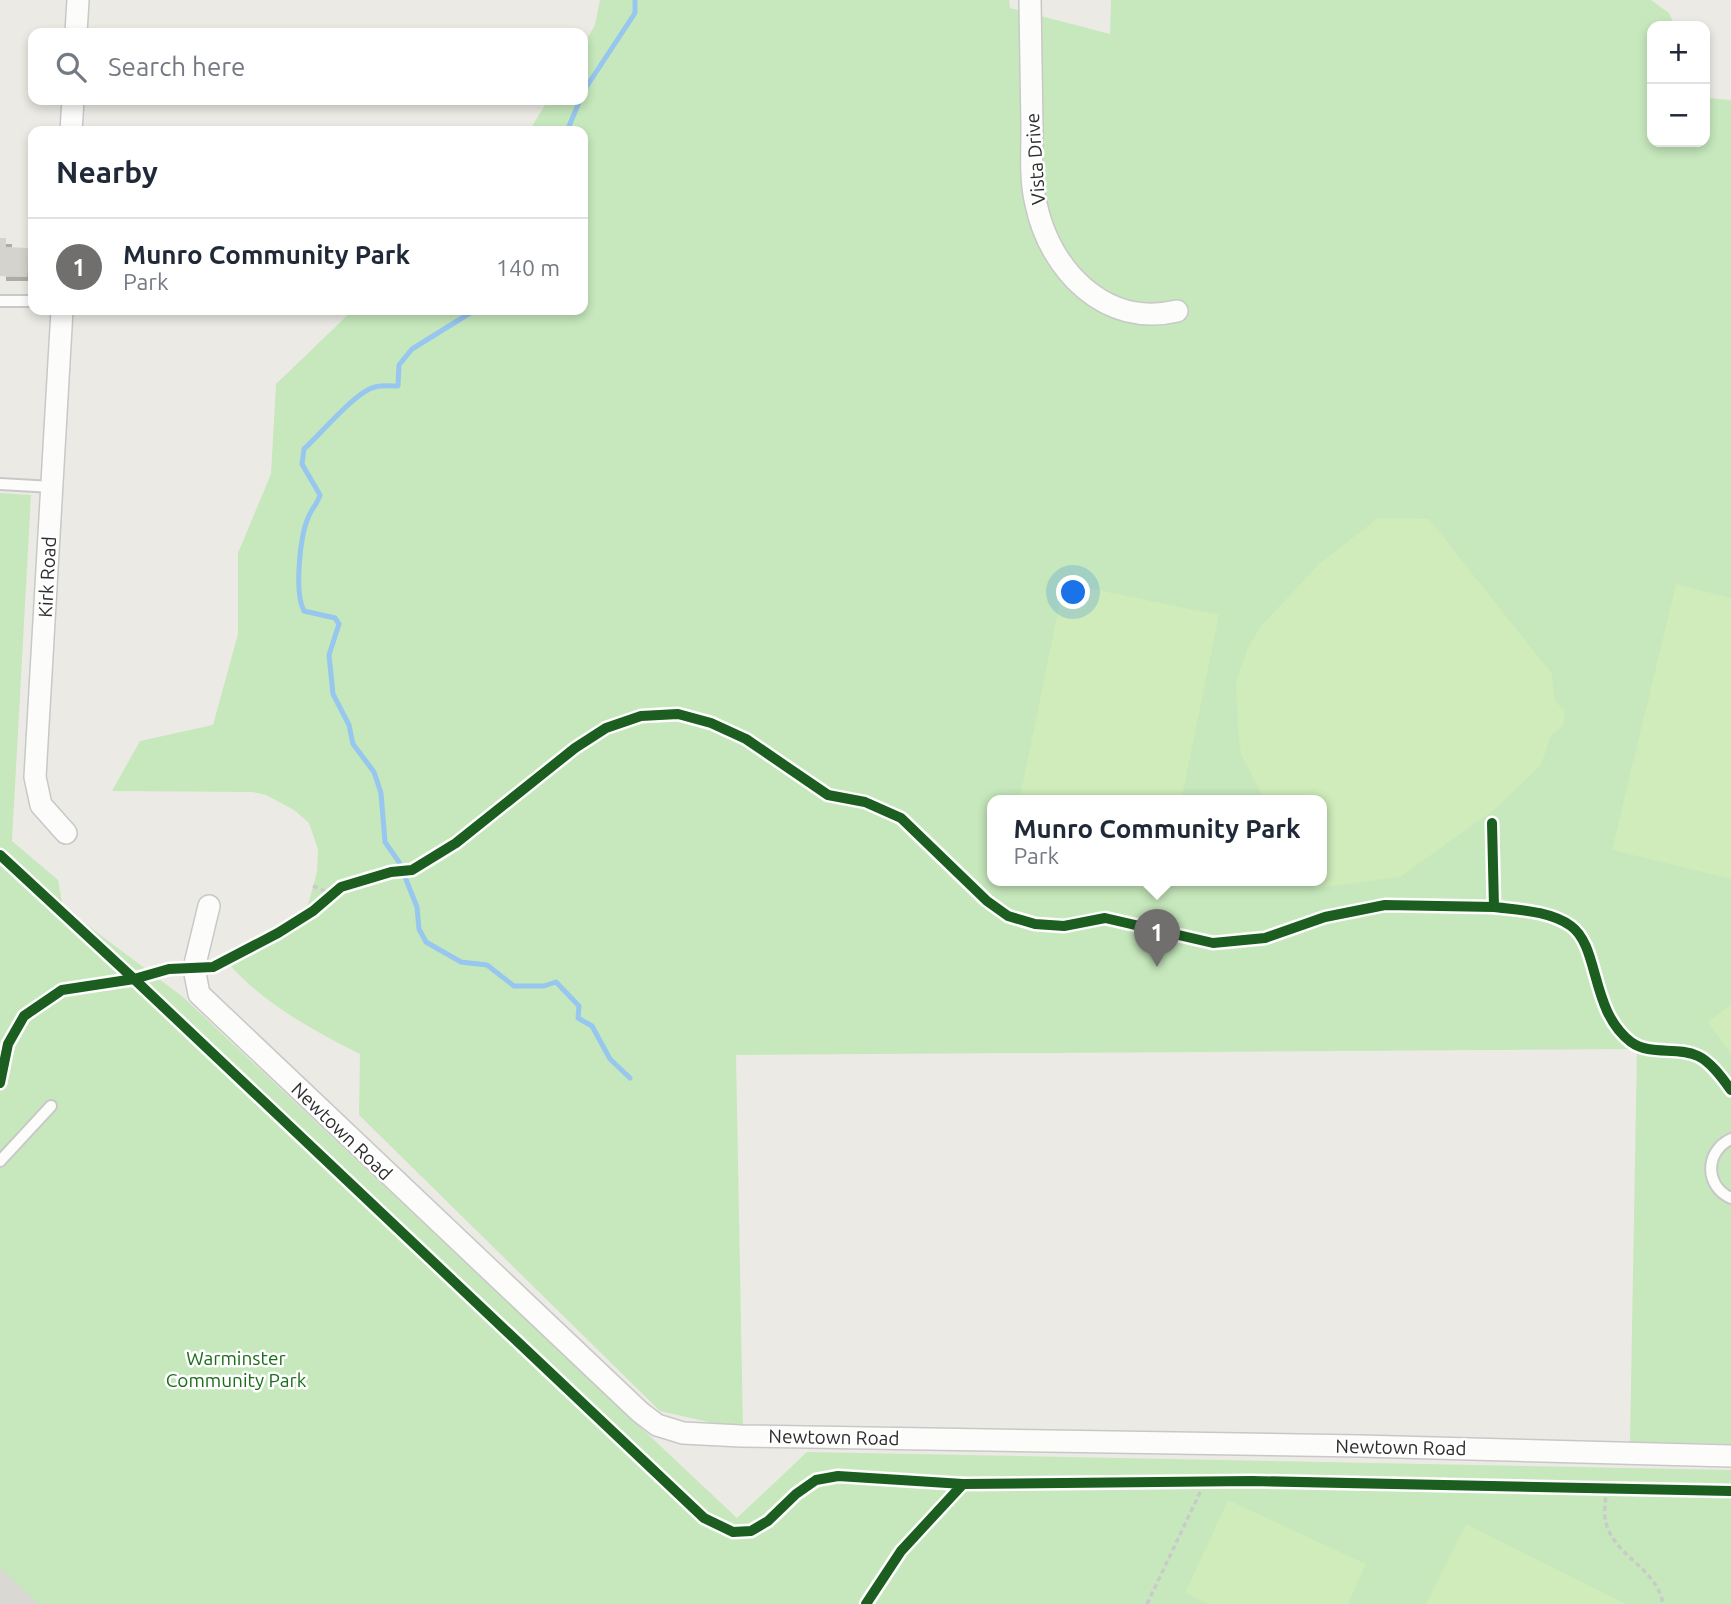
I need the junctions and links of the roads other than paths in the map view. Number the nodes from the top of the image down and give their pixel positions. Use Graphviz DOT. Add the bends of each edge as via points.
graph roads {
  1 [pos="78,0"];
  2 [pos="1030,0"];
  3 [pos="76,28"];
  4 [pos="73,105"];
  5 [pos="71,126"];
  6 [pos="0,301"];
  7 [pos="28,302"];
  8 [pos="1177,311"];
  9 [pos="62,315"];
  10 [pos="0,484"];
  11 [pos="52,487"];
  12 [pos="66,833"];
  13 [pos="209,906"];
  14 [pos="51,1106"];
  15 [pos="1731,1139"];
  16 [pos="0,1161"];
  17 [pos="1731,1198"];
  18 [pos="1731,1456"];
  1 -- 3 [label="street"];
  2 -- 8 [label="street, Vista Drive" via="1033,183 1040,221 1050,243 1070,272 1100,301 1138,315"];
  4 -- 5 [label="street"];
  6 -- 7 [label="lane"];
  9 -- 11 [label="street, Kirk Road"];
  10 -- 11 [label="lane"];
  11 -- 12 [label="street, Kirk Road" via="35,777 41,805"];
  13 -- 18 [label="street, Newtown Road" via="194,968 200,994 487,1270 657,1425 710,1435"];
  14 -- 16 [label="lane"];
  15 -- 17 [label="lane" via="1717,1149 1710,1168 1717,1188"];
}
